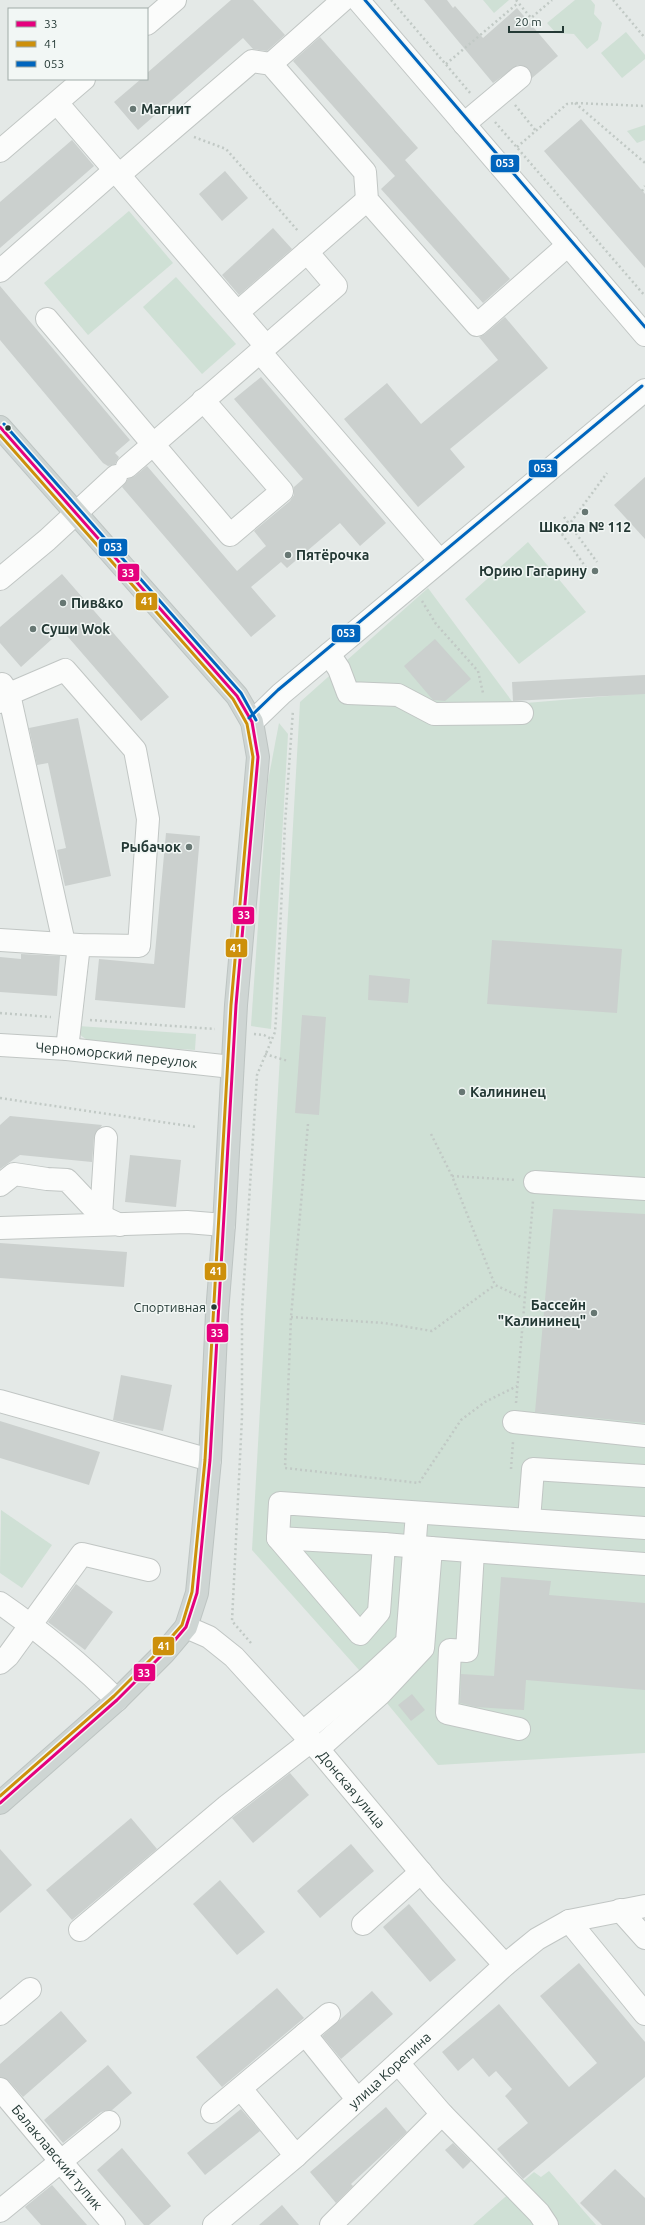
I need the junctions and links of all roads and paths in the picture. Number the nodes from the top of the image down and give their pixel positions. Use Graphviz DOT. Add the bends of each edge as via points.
graph roads {
  1 [pos="175,0"];
  2 [pos="343,0"];
  3 [pos="358,0"];
  4 [pos="391,0"];
  5 [pos="552,0"];
  6 [pos="613,0"];
  7 [pos="517,1"];
  8 [pos="148,23"];
  9 [pos="645,38"];
  10 [pos="271,64"];
  11 [pos="446,64"];
  12 [pos="520,77"];
  13 [pos="83,80"];
  14 [pos="503,92"];
  15 [pos="57,103"];
  16 [pos="575,103"];
  17 [pos="645,106"];
  18 [pos="484,108"];
  19 [pos="464,124"];
  20 [pos="172,130"];
  21 [pos="536,131"];
  22 [pos="517,147"];
  23 [pos="0,151"];
  24 [pos="645,163"];
  25 [pos="117,172"];
  26 [pos="645,186"];
  27 [pos="642,191"];
  28 [pos="367,200"];
  29 [pos="568,245"];
  30 [pos="310,250"];
  31 [pos="0,271"];
  32 [pos="645,296"];
  33 [pos="238,312"];
  34 [pos="47,319"];
  35 [pos="645,335"];
  36 [pos="263,349"];
  37 [pos="645,390"];
  38 [pos="203,400"];
  39 [pos="0,427"];
  40 [pos="152,444"];
  41 [pos="607,473"];
  42 [pos="74,513"];
  43 [pos="564,517"];
  44 [pos="569,523"];
  45 [pos="556,526"];
  46 [pos="562,534"];
  47 [pos="440,561"];
  48 [pos="597,562"];
  49 [pos="588,570"];
  50 [pos="0,579"];
  51 [pos="419,595"];
  52 [pos="329,654"];
  53 [pos="3,692"];
  54 [pos="488,713"];
  55 [pos="522,713"];
  56 [pos="252,722"];
  57 [pos="0,940"];
  58 [pos="72,944"];
  59 [pos="0,1013"];
  60 [pos="276,1018"];
  61 [pos="71,1019"];
  62 [pos="234,1032"];
  63 [pos="0,1045"];
  64 [pos="67,1049"];
  65 [pos="265,1054"];
  66 [pos="288,1061"];
  67 [pos="232,1067"];
  68 [pos="0,1098"];
  69 [pos="308,1124"];
  70 [pos="196,1126"];
  71 [pos="431,1134"];
  72 [pos="106,1138"];
  73 [pos="452,1176"];
  74 [pos="535,1182"];
  75 [pos="0,1186"];
  76 [pos="645,1189"];
  77 [pos="532,1219"];
  78 [pos="110,1220"];
  79 [pos="224,1225"];
  80 [pos="0,1228"];
  81 [pos="495,1285"];
  82 [pos="524,1298"];
  83 [pos="291,1317"];
  84 [pos="517,1386"];
  85 [pos="0,1401"];
  86 [pos="515,1415"];
  87 [pos="645,1436"];
  88 [pos="210,1460"];
  89 [pos="645,1476"];
  90 [pos="417,1512"];
  91 [pos="529,1520"];
  92 [pos="645,1528"];
  93 [pos="278,1538"];
  94 [pos="384,1544"];
  95 [pos="423,1547"];
  96 [pos="473,1552"];
  97 [pos="645,1564"];
  98 [pos="149,1570"];
  99 [pos="0,1603"];
  100 [pos="30,1624"];
  101 [pos="186,1627"];
  102 [pos="256,1649"];
  103 [pos="0,1663"];
  104 [pos="117,1700"];
  105 [pos="519,1729"];
  106 [pos="311,1741"];
  107 [pos="0,1803"];
  108 [pos="421,1872"];
  109 [pos="645,1906"];
  110 [pos="620,1910"];
  111 [pos="569,1921"];
  112 [pos="363,1924"];
  113 [pos="80,1930"];
  114 [pos="645,1938"];
  115 [pos="505,1965"];
  116 [pos="30,1989"];
  117 [pos="0,2014"];
  118 [pos="329,2014"];
  119 [pos="645,2014"];
  120 [pos="305,2034"];
  121 [pos="398,2062"];
  122 [pos="0,2089"];
  123 [pos="241,2089"];
  124 [pos="358,2100"];
  125 [pos="212,2112"];
  126 [pos="442,2114"];
  127 [pos="109,2122"];
  128 [pos="296,2156"];
  129 [pos="60,2162"];
  130 [pos="2,2204"];
  131 [pos="114,2225"];
  132 [pos="214,2225"];
  133 [pos="331,2225"];
  134 [pos="547,2225"];
  1 -- 8 [label="street"];
  2 -- 10 [label="street"];
  3 -- 19 [label="street"];
  4 -- 11 [label="path"];
  5 -- 7 [label="path" via="531,18"];
  6 -- 9 [label="path"];
  7 -- 11 [label="path"];
  10 -- 20 [label="street" via="252,61"];
  10 -- 28 [label="street" via="365,172"];
  11 -- 18 [label="path"];
  12 -- 14 [label="street"];
  13 -- 15 [label="street"];
  14 -- 18 [label="street"];
  14 -- 21 [label="path"];
  15 -- 23 [label="street"];
  15 -- 25 [label="street"];
  16 -- 17 [label="path"];
  16 -- 21 [label="path" via="567,104"];
  16 -- 24 [label="path"];
  18 -- 19 [label="street"];
  18 -- 22 [label="path"];
  19 -- 29 [label="street"];
  20 -- 25 [label="street"];
  20 -- 30 [label="path" via="226,149"];
  21 -- 22 [label="path"];
  22 -- 32 [label="path"];
  25 -- 31 [label="street"];
  25 -- 33 [label="street"];
  26 -- 27 [label="path"];
  28 -- 29 [label="street" via="477,325"];
  28 -- 30 [label="street"];
  29 -- 35 [label="street"];
  30 -- 33 [label="street"];
  30 -- 36 [label="street" via="336,286"];
  33 -- 36 [label="street"];
  34 -- 40 [label="street"];
  36 -- 38 [label="street"];
  36 -- 47 [label="street"];
  37 -- 47 [label="street"];
  38 -- 40 [label="street"];
  38 -- 40 [label="street" via="282,491 230,534"];
  39 -- 42 [label="main road"];
  40 -- 42 [label="street"];
  41 -- 44 [label="path"];
  42 -- 50 [label="street" via="47,540"];
  42 -- 56 [label="main road" via="237,696"];
  43 -- 44 [label="path"];
  44 -- 46 [label="path"];
  44 -- 48 [label="path"];
  45 -- 46 [label="path"];
  46 -- 49 [label="path"];
  47 -- 52 [label="street"];
  51 -- 54 [label="path" via="436,624 478,671"];
  52 -- 54 [label="street" via="339,669 348,693 398,695 434,714"];
  52 -- 56 [label="street"];
  53 -- 58 [label="street"];
  53 -- 58 [label="street" via="65,670 135,750 148,819 139,946"];
  54 -- 55 [label="street"];
  56 -- 62 [label="main road" via="258,757"];
  57 -- 58 [label="street"];
  58 -- 61 [label="street"];
  59 -- 61 [label="path"];
  60 -- 65 [label="path" via="275,1032"];
  61 -- 62 [label="path"];
  61 -- 64 [label="street"];
  62 -- 67 [label="main road"];
  63 -- 64 [label="street, Черноморский переулок"];
  64 -- 67 [label="street, Черноморский переулок"];
  65 -- 66 [label="path"];
  65 -- 102 [label="path" via="257,1074 242,1312 242,1416 232,1621"];
  67 -- 79 [label="main road"];
  68 -- 70 [label="path"];
  69 -- 83 [label="path"];
  71 -- 73 [label="path"];
  72 -- 78 [label="street"];
  73 -- 74 [label="path"];
  73 -- 81 [label="path"];
  74 -- 76 [label="street"];
  75 -- 78 [label="street" via="14,1174 67,1180"];
  77 -- 82 [label="path"];
  78 -- 79 [label="street"];
  78 -- 80 [label="street"];
  79 -- 88 [label="main road"];
  81 -- 82 [label="path"];
  81 -- 83 [label="path" via="432,1331 384,1323"];
  82 -- 84 [label="path"];
  83 -- 84 [label="path" via="286,1468 419,1483 461,1420 485,1402"];
  84 -- 86 [label="path"];
  85 -- 88 [label="street"];
  86 -- 87 [label="street"];
  88 -- 101 [label="main road" via="197,1593"];
  89 -- 91 [label="street" via="533,1468"];
  90 -- 91 [label="street"];
  90 -- 93 [label="street" via="280,1503"];
  90 -- 95 [label="street"];
  91 -- 92 [label="street"];
  93 -- 94 [label="street"];
  93 -- 94 [label="street" via="360,1634 379,1612"];
  94 -- 95 [label="street"];
  95 -- 96 [label="street"];
  95 -- 106 [label="street" via="423,1648 380,1694"];
  96 -- 97 [label="street"];
  96 -- 105 [label="street" via="468,1651 450,1650 447,1713"];
  98 -- 100 [label="street" via="82,1554"];
  99 -- 100 [label="street"];
  100 -- 103 [label="street" via="8,1656"];
  100 -- 104 [label="street" via="91,1674"];
  101 -- 104 [label="main road"];
  101 -- 106 [label="street, Донская улица" via="209,1637 234,1657"];
  104 -- 107 [label="main road"];
  106 -- 108 [label="street, Донская улица"];
  106 -- 113 [label="street" via="227,1806"];
  108 -- 112 [label="street"];
  108 -- 115 [label="street, Донская улица"];
  109 -- 110 [label="street, улица Корепина"];
  110 -- 111 [label="street, улица Корепина"];
  110 -- 114 [label="street"];
  111 -- 115 [label="street, улица Корепина" via="537,1939"];
  111 -- 119 [label="street"];
  115 -- 121 [label="street, улица Корепина"];
  116 -- 117 [label="street"];
  118 -- 120 [label="street"];
  120 -- 123 [label="street"];
  120 -- 124 [label="street"];
  121 -- 124 [label="street, улица Корепина"];
  121 -- 126 [label="street"];
  122 -- 129 [label="street, Балаклавский тупик"];
  123 -- 125 [label="street"];
  123 -- 128 [label="street"];
  124 -- 128 [label="street, улица Корепина"];
  126 -- 133 [label="street"];
  126 -- 134 [label="street" via="539,2213"];
  127 -- 129 [label="street"];
  128 -- 132 [label="street, улица Корепина"];
  129 -- 130 [label="street"];
  129 -- 131 [label="street, Балаклавский тупик"];
}
